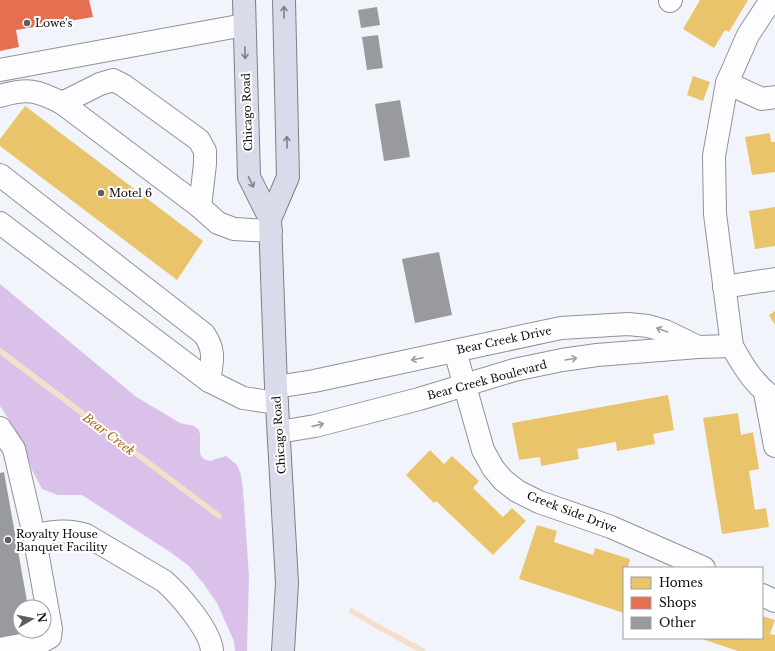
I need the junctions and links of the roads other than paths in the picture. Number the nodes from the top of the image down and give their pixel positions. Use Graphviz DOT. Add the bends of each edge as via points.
graph roads {
  1 [pos="244,0"];
  2 [pos="284,0"];
  3 [pos="771,0"];
  4 [pos="244,25"];
  5 [pos="0,70"];
  6 [pos="728,83"];
  7 [pos="0,96"];
  8 [pos="775,97"];
  9 [pos="62,103"];
  10 [pos="0,175"];
  11 [pos="200,207"];
  12 [pos="0,223"];
  13 [pos="270,225"];
  14 [pos="775,279"];
  15 [pos="724,287"];
  16 [pos="732,346"];
  17 [pos="698,347"];
  18 [pos="455,351"];
  19 [pos="209,381"];
  20 [pos="465,385"];
  21 [pos="277,395"];
  22 [pos="770,396"];
  23 [pos="0,428"];
  24 [pos="279,432"];
  25 [pos="775,446"];
  26 [pos="7,450"];
  27 [pos="34,535"];
  28 [pos="702,567"];
  29 [pos="763,595"];
  30 [pos="775,601"];
  31 [pos="0,649"];
  32 [pos="212,651"];
  33 [pos="283,651"];
  1 -- 4 [label="main road, Chicago Road"];
  13 -- 2 [label="main road, Chicago Road, one-way" via="288,177"];
  3 -- 6 [label="street" via="748,34"];
  4 -- 5 [label="street"];
  4 -- 13 [label="main road, Chicago Road, one-way" via="249,177"];
  6 -- 8 [label="street" via="762,99"];
  6 -- 15 [label="street" via="714,156 715,214"];
  7 -- 9 [label="street" via="16,91 34,91"];
  9 -- 11 [label="street"];
  9 -- 11 [label="street" via="113,80 199,140 205,151"];
  10 -- 19 [label="street" via="204,334 213,355"];
  11 -- 13 [label="street" via="218,223 234,229"];
  12 -- 19 [label="street, Bear Creek Drive"];
  13 -- 21 [label="main road, Chicago Road"];
  14 -- 15 [label="street"];
  15 -- 16 [label="street"];
  16 -- 17 [label="street, Bear Creek Drive"];
  16 -- 22 [label="street" via="742,366"];
  17 -- 18 [label="street, Bear Creek Drive, one-way" via="665,331 628,324 561,328"];
  20 -- 17 [label="street, Bear Creek Boulevard, one-way" via="514,370 562,360"];
  18 -- 20 [label="street, Creek Side Drive"];
  18 -- 21 [label="street, Bear Creek Drive, one-way" via="314,381"];
  19 -- 21 [label="street, Bear Creek Drive" via="243,398"];
  24 -- 20 [label="street, Bear Creek Boulevard, one-way" via="315,426"];
  20 -- 28 [label="street, Creek Side Drive" via="483,450 493,468 517,491 539,502 611,527"];
  21 -- 24 [label="main road, Chicago Road"];
  22 -- 25 [label="street"];
  23 -- 26 [label="street"];
  24 -- 33 [label="main road, Chicago Road" via="287,583"];
  26 -- 27 [label="street"];
  27 -- 31 [label="street" via="50,637 43,641"];
  27 -- 32 [label="street" via="62,530 86,535 164,581 192,612 210,640"];
  29 -- 30 [label="street"];
}
